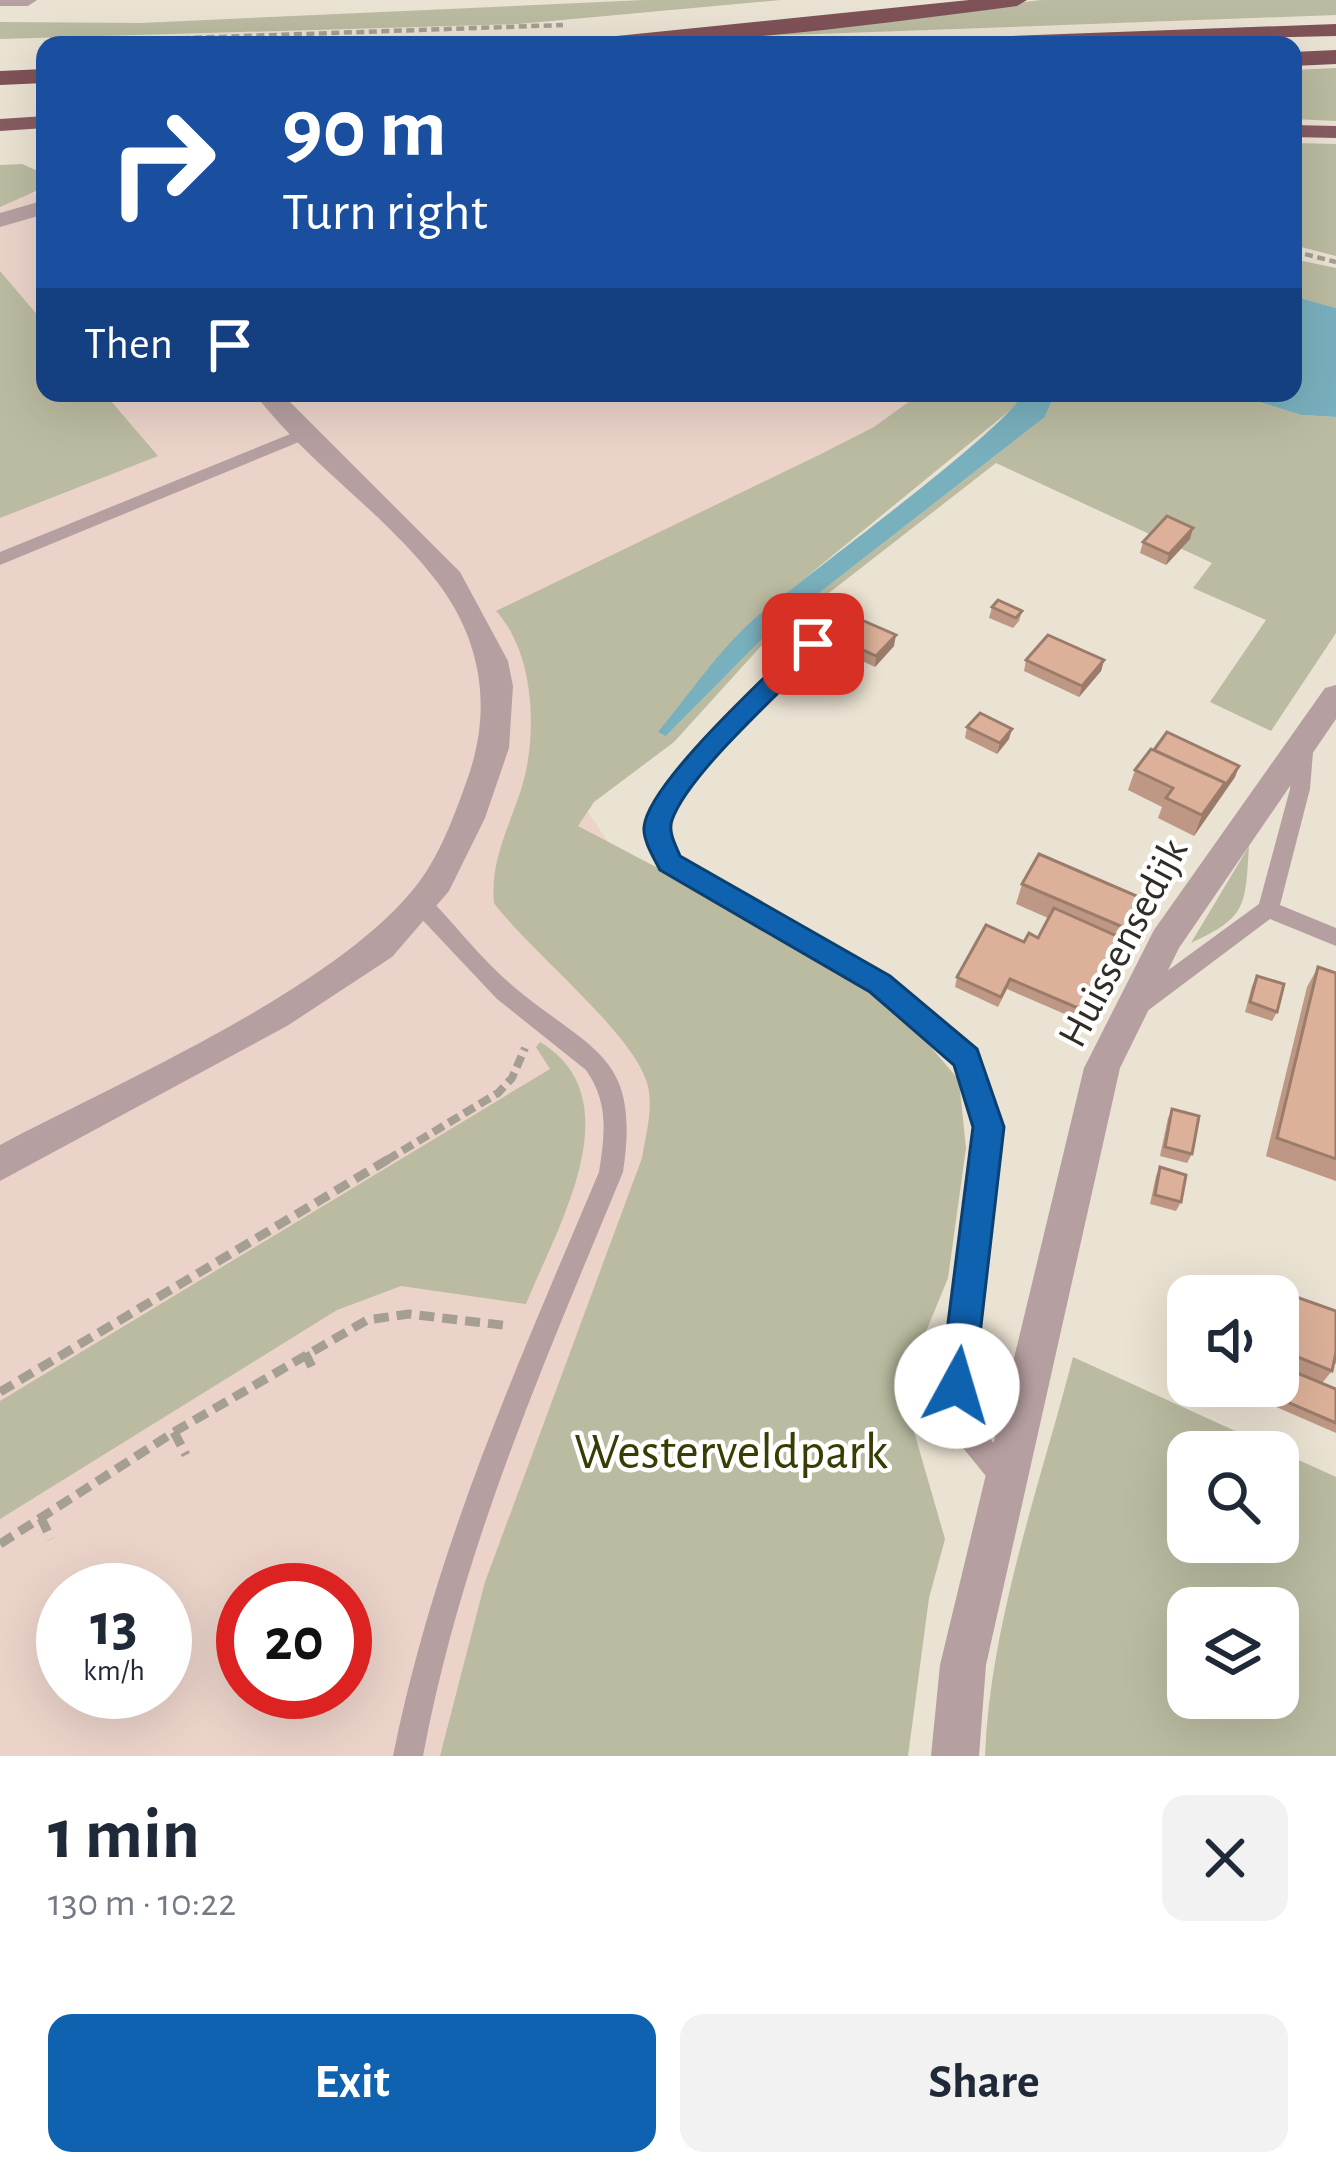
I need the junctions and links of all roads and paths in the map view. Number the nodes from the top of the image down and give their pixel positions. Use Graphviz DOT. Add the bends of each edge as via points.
graph roads {
  1 [pos="0,0"];
  2 [pos="28,0"];
  3 [pos="1017,0"];
  4 [pos="1336,30"];
  5 [pos="583,34"];
  6 [pos="459,36"];
  7 [pos="1172,36"];
  8 [pos="23,43"];
  9 [pos="36,43"];
  10 [pos="1336,57"];
  11 [pos="1302,58"];
  12 [pos="36,76"];
  13 [pos="0,78"];
  14 [pos="36,123"];
  15 [pos="0,125"];
  16 [pos="1302,131"];
  17 [pos="1336,132"];
  18 [pos="36,210"];
  19 [pos="0,220"];
  20 [pos="1302,253"];
  21 [pos="1336,262"];
  22 [pos="275,402"];
  23 [pos="305,434"];
  24 [pos="0,560"];
  25 [pos="813,644"];
  26 [pos="1336,697"];
  27 [pos="1304,739"];
  28 [pos="422,905"];
  29 [pos="1268,910"];
  30 [pos="1336,937"];
  31 [pos="1128,1013"];
  32 [pos="553,1025"];
  33 [pos="0,1164"];
  34 [pos="547,1330"];
  35 [pos="305,1353"];
  36 [pos="314,1371"];
  37 [pos="0,1392"];
  38 [pos="174,1432"];
  39 [pos="186,1455"];
  40 [pos="1004,1476"];
  41 [pos="41,1517"];
  42 [pos="51,1539"];
  43 [pos="0,1544"];
  44 [pos="408,1756"];
  45 [pos="955,1756"];
  1 -- 2 [label="street"];
  3 -- 5 [label="highway"];
  4 -- 7 [label="highway"];
  5 -- 6 [label="path"];
  8 -- 9 [label="path"];
  10 -- 11 [label="highway"];
  12 -- 13 [label="highway"];
  14 -- 15 [label="highway"];
  16 -- 17 [label="highway"];
  18 -- 19 [label="street"];
  20 -- 21 [label="path"];
  22 -- 23 [label="street"];
  23 -- 24 [label="lane"];
  23 -- 28 [label="street" via="450,579 493,662 494,748 469,818"];
  25 -- 40 [label="lane" via="681,781 658,836 670,863 880,984 966,1058 988,1127 957,1386 968,1434"];
  26 -- 27 [label="street, Huissensedijk"];
  27 -- 29 [label="lane" via="1300,789"];
  27 -- 31 [label="street, Huissensedijk" via="1210,871"];
  28 -- 32 [label="lane" via="506,992"];
  28 -- 33 [label="street" via="332,981"];
  29 -- 30 [label="lane"];
  29 -- 31 [label="lane"];
  31 -- 40 [label="street, Huissensedijk" via="1084,1131"];
  32 -- 34 [label="lane" via="607,1077 619,1106 619,1141"];
  32 -- 37 [label="path" via="525,1045 498,1093"];
  34 -- 35 [label="path" via="386,1315"];
  34 -- 44 [label="lane" via="447,1592"];
  35 -- 36 [label="path"];
  35 -- 38 [label="path"];
  38 -- 39 [label="path"];
  38 -- 41 [label="path"];
  40 -- 45 [label="street, Huissensedijk" via="963,1666"];
  41 -- 42 [label="path"];
  41 -- 43 [label="path"];
}
